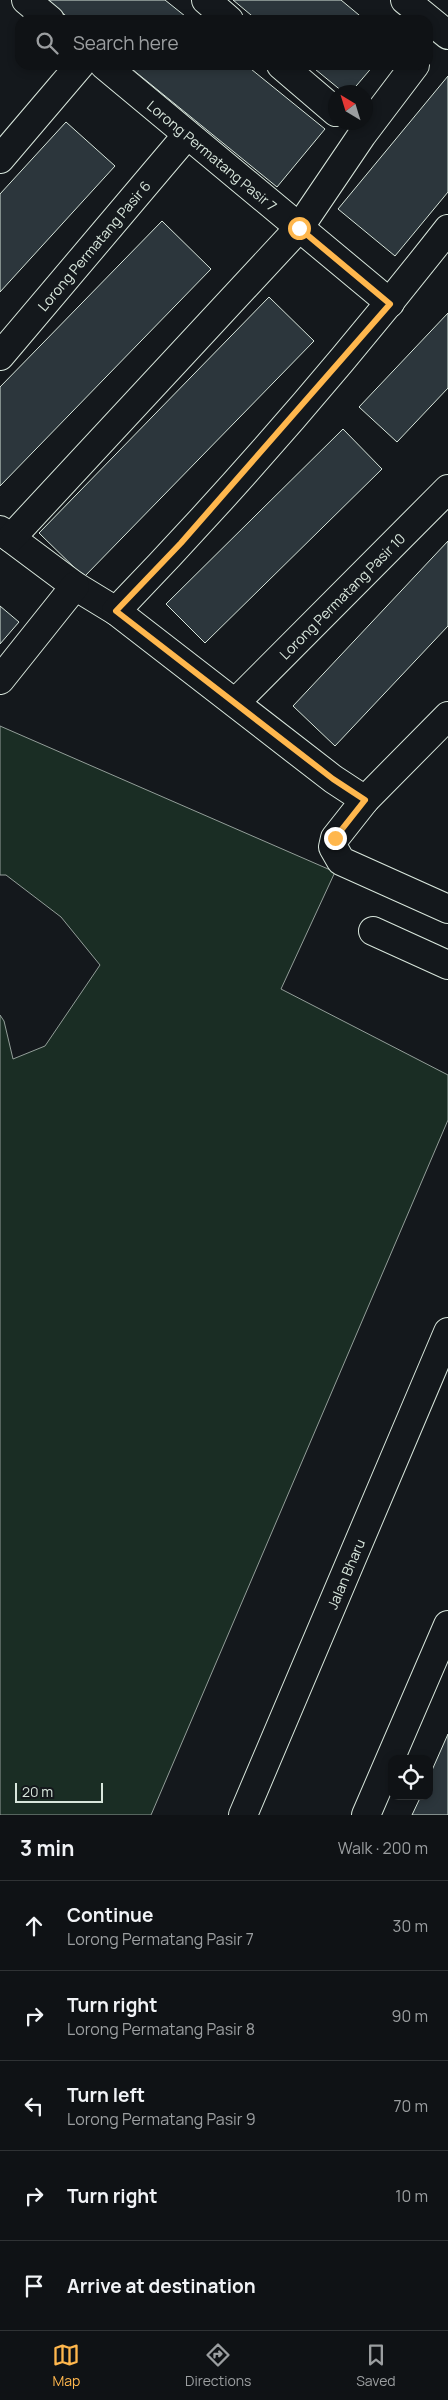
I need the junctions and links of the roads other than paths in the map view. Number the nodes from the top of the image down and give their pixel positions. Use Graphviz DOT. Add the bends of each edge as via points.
graph roads {
  1 [pos="26,0"];
  2 [pos="206,0"];
  3 [pos="405,0"];
  4 [pos="44,15"];
  5 [pos="223,15"];
  6 [pos="418,15"];
  7 [pos="76,70"];
  8 [pos="110,70"];
  9 [pos="287,70"];
  10 [pos="410,70"];
  11 [pos="328,105"];
  12 [pos="373,110"];
  13 [pos="354,130"];
  14 [pos="187,135"];
  15 [pos="0,159"];
  16 [pos="299,228"];
  17 [pos="448,229"];
  18 [pos="390,304"];
  19 [pos="0,356"];
  20 [pos="448,489"];
  21 [pos="6,534"];
  22 [pos="75,586"];
  23 [pos="116,611"];
  24 [pos="0,680"];
  25 [pos="236,702"];
  26 [pos="448,716"];
  27 [pos="365,800"];
  28 [pos="448,909"];
  29 [pos="372,931"];
  30 [pos="448,966"];
  31 [pos="448,1332"];
  32 [pos="448,1625"];
  33 [pos="243,1815"];
  34 [pos="366,1815"];
  1 -- 4 [label="street"];
  2 -- 5 [label="street"];
  3 -- 6 [label="street"];
  7 -- 15 [label="street"];
  8 -- 14 [label="street, Lorong Permatang Pasir 7"];
  9 -- 11 [label="street"];
  10 -- 12 [label="street"];
  13 -- 16 [label="street"];
  14 -- 16 [label="street, Lorong Permatang Pasir 7"];
  14 -- 19 [label="street, Lorong Permatang Pasir 6"];
  16 -- 18 [label="street, Lorong Permatang Pasir 7"];
  16 -- 21 [label="street"];
  17 -- 18 [label="street"];
  18 -- 23 [label="street" via="181,543"];
  20 -- 25 [label="street, Lorong Permatang Pasir 10"];
  21 -- 22 [label="street"];
  22 -- 23 [label="street"];
  22 -- 24 [label="street"];
  23 -- 25 [label="street"];
  25 -- 27 [label="street" via="333,779"];
  26 -- 27 [label="street"];
  27 -- 28 [label="street" via="335,838 333,847 341,861"];
  29 -- 30 [label="street"];
  31 -- 33 [label="street, Jalan Bharu"];
  32 -- 34 [label="street"];
}
